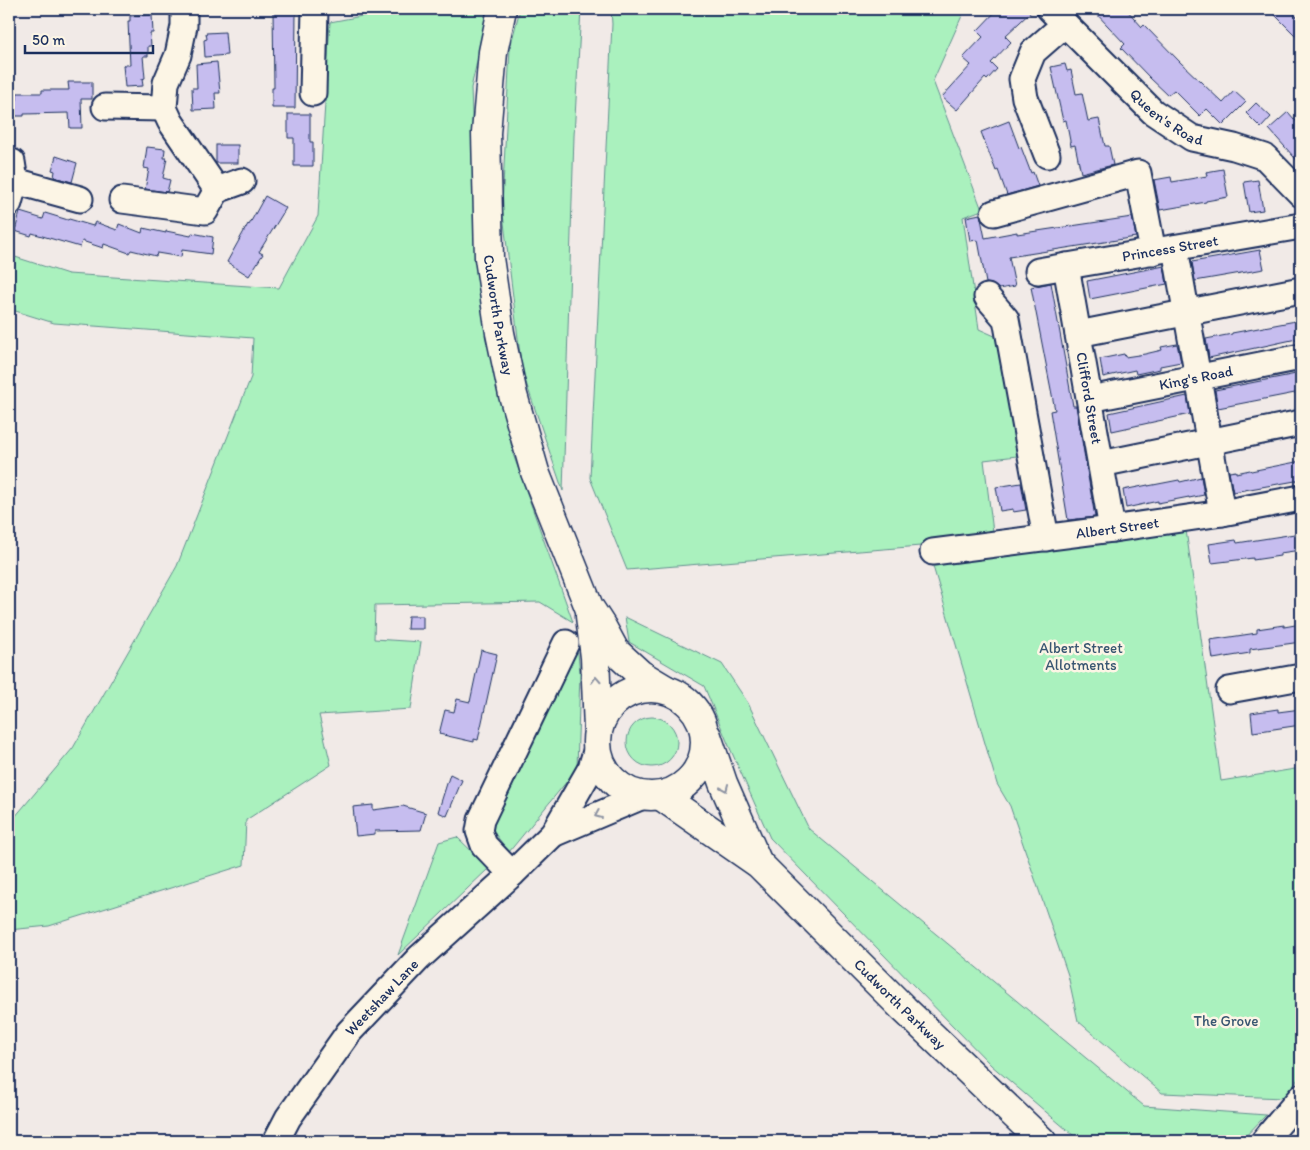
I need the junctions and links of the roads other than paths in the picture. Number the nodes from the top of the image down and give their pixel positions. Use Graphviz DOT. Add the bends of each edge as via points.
graph roads {
  1 [pos="184,9"];
  2 [pos="315,9"];
  3 [pos="502,9"];
  4 [pos="1057,16"];
  5 [pos="313,93"];
  6 [pos="105,107"];
  7 [pos="164,108"];
  8 [pos="1047,155"];
  9 [pos="242,181"];
  10 [pos="11,182"];
  11 [pos="217,190"];
  12 [pos="1301,194"];
  13 [pos="80,198"];
  14 [pos="122,200"];
  15 [pos="994,213"];
  16 [pos="1301,226"];
  17 [pos="1164,250"];
  18 [pos="1066,266"];
  19 [pos="1038,271"];
  20 [pos="1301,290"];
  21 [pos="987,297"];
  22 [pos="1186,313"];
  23 [pos="1078,334"];
  24 [pos="1301,358"];
  25 [pos="1198,379"];
  26 [pos="1090,399"];
  27 [pos="1301,423"];
  28 [pos="1209,441"];
  29 [pos="1102,464"];
  30 [pos="1301,498"];
  31 [pos="1222,513"];
  32 [pos="1112,529"];
  33 [pos="1046,538"];
  34 [pos="933,552"];
  35 [pos="589,607"];
  36 [pos="566,643"];
  37 [pos="1301,677"];
  38 [pos="665,689"];
  39 [pos="1228,690"];
  40 [pos="703,726"];
  41 [pos="598,738"];
  42 [pos="652,796"];
  43 [pos="553,834"];
  44 [pos="759,864"];
  45 [pos="512,874"];
  46 [pos="1301,1097"];
  47 [pos="276,1141"];
  48 [pos="1042,1141"];
  49 [pos="1264,1141"];
  1 -- 7 [label="street" via="182,36 166,82"];
  2 -- 5 [label="street"];
  3 -- 35 [label="highway, Cudworth Parkway" via="493,52 486,133 489,258 513,395 535,472"];
  4 -- 8 [label="street" via="1033,52 1022,79 1025,98"];
  4 -- 12 [label="street, Queen's Road" via="1153,112 1192,138 1265,157"];
  6 -- 7 [label="street"];
  7 -- 11 [label="street"];
  9 -- 11 [label="street"];
  10 -- 13 [label="street"];
  11 -- 14 [label="street" via="205,211"];
  15 -- 17 [label="street" via="1138,173"];
  16 -- 17 [label="street, Princess Street"];
  17 -- 18 [label="street, Princess Street"];
  17 -- 22 [label="street"];
  18 -- 19 [label="street, Princess Street"];
  18 -- 23 [label="street, Clifford Street"];
  20 -- 22 [label="street"];
  21 -- 33 [label="street" via="1006,319"];
  22 -- 23 [label="street"];
  22 -- 25 [label="street"];
  23 -- 26 [label="street, Clifford Street"];
  24 -- 25 [label="street, King's Road"];
  25 -- 26 [label="street, King's Road"];
  25 -- 28 [label="street"];
  26 -- 29 [label="street, Clifford Street"];
  27 -- 28 [label="street"];
  28 -- 29 [label="street"];
  28 -- 31 [label="street"];
  29 -- 32 [label="street, Clifford Street"];
  30 -- 31 [label="street, Albert Street"];
  31 -- 32 [label="street, Albert Street"];
  32 -- 33 [label="street, Albert Street"];
  33 -- 34 [label="street, Albert Street"];
  35 -- 38 [label="highway, Cudworth Parkway" via="615,651 640,674"];
  41 -- 35 [label="highway, Cudworth Parkway, one-way" via="595,657"];
  36 -- 45 [label="street" via="481,820 479,831 484,845"];
  37 -- 39 [label="street"];
  38 -- 40 [label="highway, Cudworth Parkway" via="682,697 695,709"];
  38 -- 41 [label="highway, Cudworth Parkway" via="648,687 616,700 605,713"];
  40 -- 42 [label="highway, Cudworth Parkway" via="706,744 702,762 692,778 678,789"];
  40 -- 44 [label="highway, Cudworth Parkway, one-way" via="723,783"];
  41 -- 42 [label="highway, Cudworth Parkway" via="602,765 612,780 626,790"];
  41 -- 43 [label="street, Weetshaw Lane" via="591,768"];
  42 -- 43 [label="street, Weetshaw Lane, one-way"];
  42 -- 44 [label="highway, Cudworth Parkway"];
  43 -- 45 [label="street, Weetshaw Lane"];
  44 -- 48 [label="highway, Cudworth Parkway"];
  45 -- 47 [label="street, Weetshaw Lane" via="419,958 349,1032 288,1118"];
  46 -- 49 [label="street"];
}
